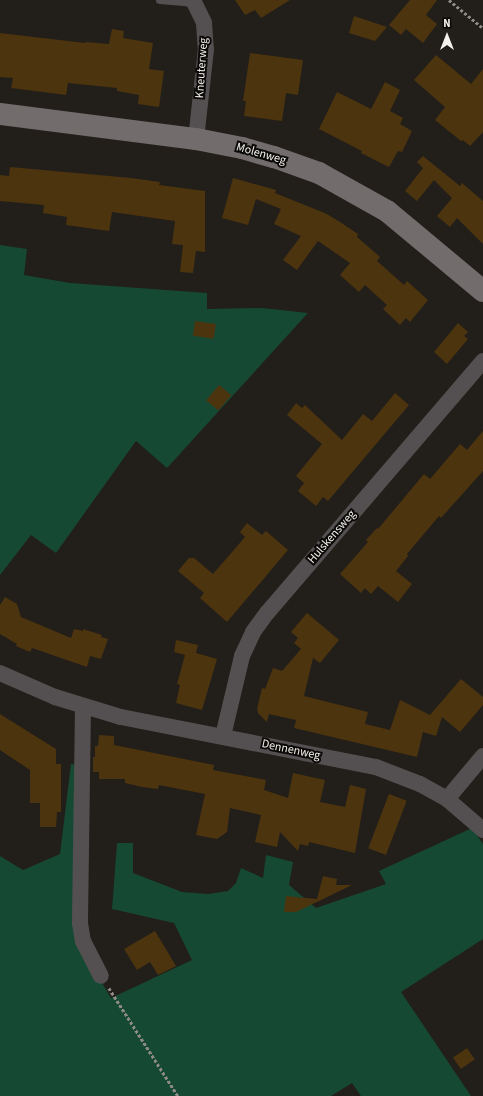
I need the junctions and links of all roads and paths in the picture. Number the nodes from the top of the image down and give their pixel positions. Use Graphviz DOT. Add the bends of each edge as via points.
graph roads {
  1 [pos="160,0"];
  2 [pos="449,0"];
  3 [pos="194,1"];
  4 [pos="483,28"];
  5 [pos="0,114"];
  6 [pos="196,139"];
  7 [pos="483,291"];
  8 [pos="483,360"];
  9 [pos="0,673"];
  10 [pos="83,706"];
  11 [pos="223,736"];
  12 [pos="483,756"];
  13 [pos="447,799"];
  14 [pos="483,830"];
  15 [pos="101,976"];
  16 [pos="178,1096"];
  1 -- 3 [label="lane"];
  2 -- 4 [label="path"];
  3 -- 6 [label="street, Kneuterweg" via="204,23 206,48"];
  5 -- 6 [label="street, Molenweg"];
  6 -- 7 [label="street, Molenweg" via="274,157 319,173 350,189 387,211"];
  8 -- 11 [label="street, Hulskensweg" via="253,632 242,656"];
  9 -- 10 [label="street, Dennenweg"];
  10 -- 11 [label="street, Dennenweg" via="121,717"];
  10 -- 15 [label="street" via="80,923 83,941"];
  11 -- 13 [label="street, Dennenweg" via="376,768 420,784"];
  12 -- 13 [label="street"];
  13 -- 14 [label="street, Dennenweg"];
  15 -- 16 [label="path"];
}
